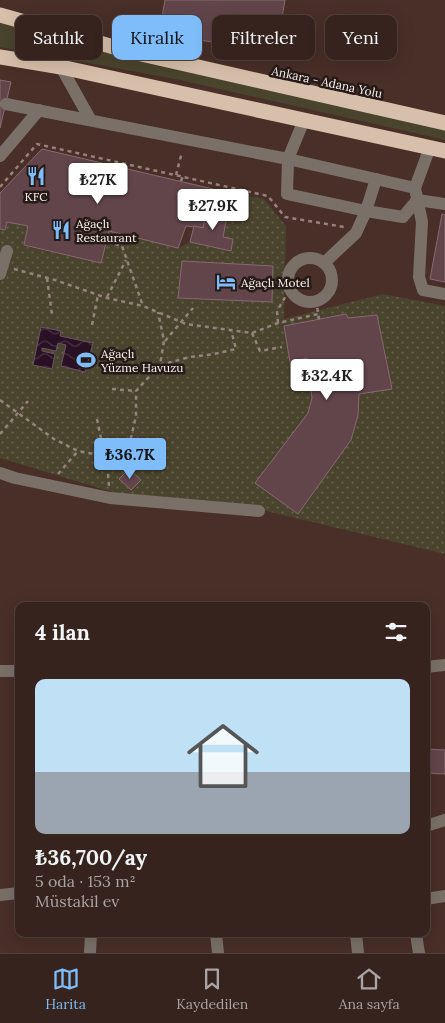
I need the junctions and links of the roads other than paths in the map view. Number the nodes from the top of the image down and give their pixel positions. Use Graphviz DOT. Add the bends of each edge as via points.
graph roads {
  1 [pos="0,15"];
  2 [pos="0,57"];
  3 [pos="61,67"];
  4 [pos="6,104"];
  5 [pos="39,110"];
  6 [pos="90,119"];
  7 [pos="304,120"];
  8 [pos="445,123"];
  9 [pos="430,148"];
  10 [pos="445,151"];
  11 [pos="0,156"];
  12 [pos="288,159"];
  13 [pos="376,179"];
  14 [pos="416,194"];
  15 [pos="445,204"];
  16 [pos="366,211"];
  17 [pos="7,251"];
  18 [pos="324,263"];
  19 [pos="1,270"];
  20 [pos="445,294"];
  21 [pos="0,473"];
  22 [pos="259,511"];
  23 [pos="445,665"];
  24 [pos="430,667"];
  25 [pos="0,671"];
  26 [pos="15,671"];
  27 [pos="445,820"];
  28 [pos="430,825"];
  29 [pos="15,893"];
  30 [pos="0,895"];
  31 [pos="445,896"];
  32 [pos="430,898"];
  33 [pos="91,937"];
  34 [pos="216,937"];
  35 [pos="356,937"];
  36 [pos="416,937"];
  37 [pos="90,953"];
  38 [pos="218,953"];
  39 [pos="358,953"];
  40 [pos="419,953"];
  1 -- 8 [label="highway, Ankara - Adana Yolu" via="128,51"];
  2 -- 3 [label="highway"];
  3 -- 6 [label="street"];
  3 -- 7 [label="highway"];
  4 -- 5 [label="street"];
  5 -- 6 [label="street"];
  5 -- 11 [label="street"];
  6 -- 12 [label="street"];
  7 -- 9 [label="highway"];
  7 -- 12 [label="street"];
  9 -- 10 [label="highway"];
  9 -- 14 [label="street"];
  12 -- 13 [label="street"];
  12 -- 16 [label="street" via="287,194"];
  13 -- 14 [label="street"];
  13 -- 16 [label="street"];
  14 -- 15 [label="street"];
  14 -- 16 [label="street" via="403,217"];
  14 -- 20 [label="street" via="422,222 419,277 423,290"];
  16 -- 18 [label="street" via="356,233"];
  17 -- 19 [label="street"];
  18 -- 18 [label="street" via="330,270 332,284 325,296 316,300 299,299 290,289 289,276 295,264 308,258"];
  21 -- 22 [label="street" via="110,498"];
  23 -- 24 [label="street"];
  25 -- 26 [label="street"];
  27 -- 28 [label="street"];
  29 -- 30 [label="street"];
  31 -- 32 [label="street"];
  33 -- 37 [label="street"];
  34 -- 38 [label="street"];
  35 -- 39 [label="street"];
  36 -- 40 [label="street"];
}
